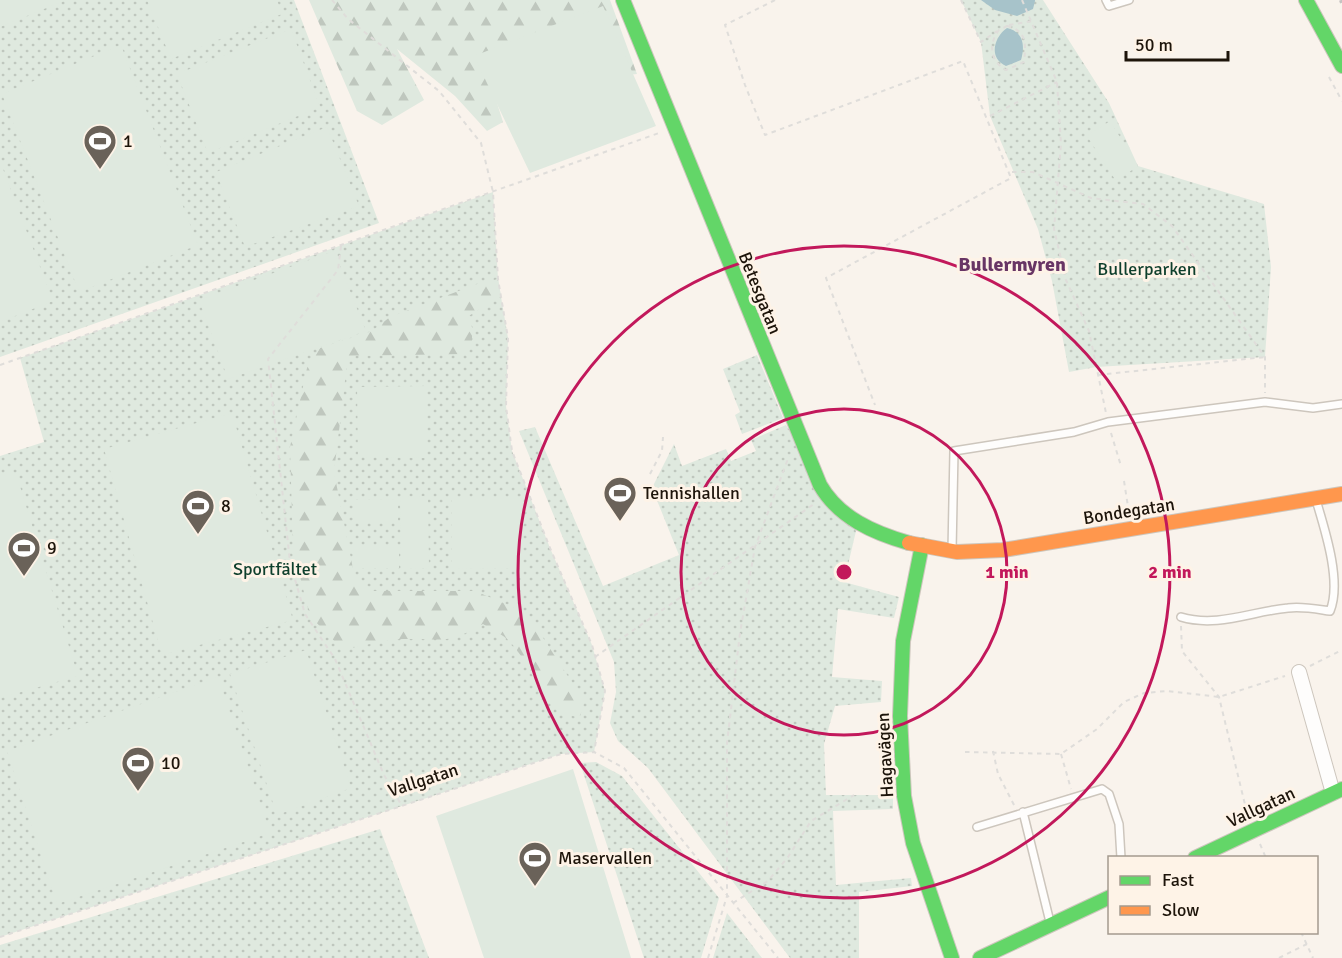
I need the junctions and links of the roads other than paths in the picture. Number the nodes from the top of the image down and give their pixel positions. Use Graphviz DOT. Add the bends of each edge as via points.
graph roads {
  1 [pos="623,0"];
  2 [pos="1106,0"];
  3 [pos="1129,0"];
  4 [pos="1306,0"];
  5 [pos="1342,66"];
  6 [pos="1342,404"];
  7 [pos="1342,494"];
  8 [pos="1316,498"];
  9 [pos="922,545"];
  10 [pos="952,551"];
  11 [pos="1181,617"];
  12 [pos="1299,672"];
  13 [pos="1338,791"];
  14 [pos="1021,812"];
  15 [pos="977,827"];
  16 [pos="1121,856"];
  17 [pos="1199,856"];
  18 [pos="1108,898"];
  19 [pos="1050,925"];
  20 [pos="952,958"];
  21 [pos="980,958"];
  1 -- 9 [label="street, Betesgatan" via="674,128 680,155 826,495 840,512 870,529"];
  2 -- 3 [label="lane" via="1109,6"];
  4 -- 5 [label="street"];
  6 -- 10 [label="lane" via="1313,408 1264,402 1108,422 1074,432 954,451"];
  7 -- 8 [label="street, Bondegatan"];
  8 -- 10 [label="street, Bondegatan" via="1003,550"];
  8 -- 11 [label="lane" via="1335,579 1330,611 1288,608 1245,617 1194,621"];
  9 -- 10 [label="street, Bondegatan"];
  9 -- 20 [label="street, Hagavägen" via="903,641 900,716 904,796 913,843"];
  12 -- 13 [label="street"];
  13 -- 17 [label="street, Vallgatan"];
  14 -- 15 [label="lane"];
  14 -- 16 [label="lane" via="1102,789 1109,794 1119,824"];
  14 -- 19 [label="lane"];
  18 -- 19 [label="street"];
  19 -- 21 [label="street"];
}
